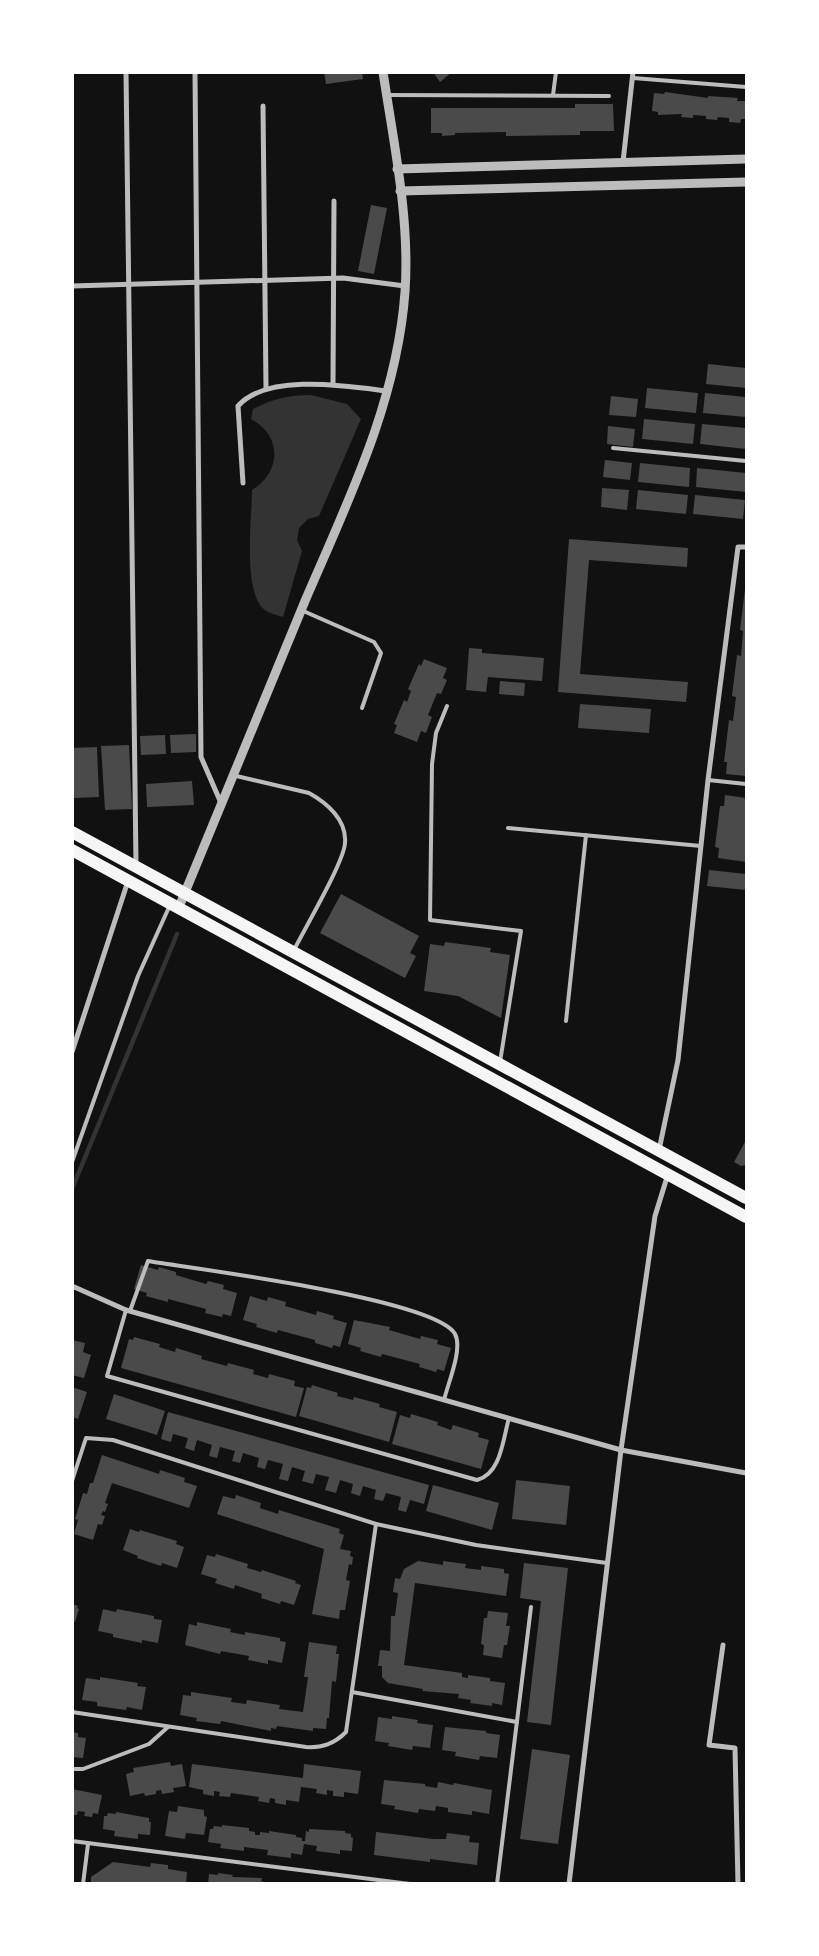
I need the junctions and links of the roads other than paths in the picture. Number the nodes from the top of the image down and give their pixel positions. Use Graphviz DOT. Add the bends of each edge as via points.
graph roads {
  1 [pos="126,72"];
  2 [pos="195,72"];
  3 [pos="383,72"];
  4 [pos="556,72"];
  5 [pos="633,76"];
  6 [pos="746,87"];
  7 [pos="386,95"];
  8 [pos="553,96"];
  9 [pos="609,96"];
  10 [pos="263,106"];
  11 [pos="746,159"];
  12 [pos="624,162"];
  13 [pos="397,169"];
  14 [pos="746,182"];
  15 [pos="400,191"];
  16 [pos="334,201"];
  17 [pos="334,278"];
  18 [pos="265,280"];
  19 [pos="197,282"];
  20 [pos="129,284"];
  21 [pos="72,286"];
  22 [pos="405,286"];
  23 [pos="333,385"];
  24 [pos="266,388"];
  25 [pos="387,392"];
  26 [pos="614,448"];
  27 [pos="746,461"];
  28 [pos="243,483"];
  29 [pos="746,548"];
  30 [pos="301,610"];
  31 [pos="447,706"];
  32 [pos="362,708"];
  33 [pos="232,775"];
  34 [pos="708,780"];
  35 [pos="746,784"];
  36 [pos="221,803"];
  37 [pos="508,828"];
  38 [pos="72,832"];
  39 [pos="586,835"];
  40 [pos="701,846"];
  41 [pos="72,850"];
  42 [pos="136,866"];
  43 [pos="128,880"];
  44 [pos="184,892"];
  45 [pos="175,905"];
  46 [pos="293,951"];
  47 [pos="566,1021"];
  48 [pos="72,1052"];
  49 [pos="500,1064"];
  50 [pos="659,1151"];
  51 [pos="72,1162"];
  52 [pos="668,1174"];
  53 [pos="746,1198"];
  54 [pos="746,1217"];
  55 [pos="72,1286"];
  56 [pos="128,1311"];
  57 [pos="444,1400"];
  58 [pos="509,1418"];
  59 [pos="621,1450"];
  60 [pos="746,1473"];
  61 [pos="72,1481"];
  62 [pos="376,1524"];
  63 [pos="607,1563"];
  64 [pos="532,1607"];
  65 [pos="723,1645"];
  66 [pos="352,1692"];
  67 [pos="72,1712"];
  68 [pos="517,1722"];
  69 [pos="168,1727"];
  70 [pos="72,1770"];
  71 [pos="72,1840"];
  72 [pos="88,1844"];
  73 [pos="83,1884"];
  74 [pos="410,1884"];
  75 [pos="497,1884"];
  76 [pos="569,1884"];
  77 [pos="738,1884"];
  1 -- 20 [label="street"];
  2 -- 19 [label="street"];
  3 -- 7 [label="street"];
  4 -- 8 [label="lane"];
  5 -- 6 [label="lane"];
  5 -- 12 [label="street"];
  7 -- 8 [label="lane"];
  7 -- 13 [label="street"];
  8 -- 9 [label="lane"];
  10 -- 18 [label="street"];
  11 -- 12 [label="street"];
  12 -- 13 [label="street"];
  13 -- 15 [label="street"];
  14 -- 15 [label="street"];
  15 -- 22 [label="street" via="405,235"];
  16 -- 17 [label="street"];
  17 -- 18 [label="street"];
  17 -- 22 [label="street"];
  17 -- 23 [label="street"];
  18 -- 19 [label="street"];
  18 -- 24 [label="street"];
  19 -- 20 [label="street"];
  19 -- 36 [label="street" via="201,757"];
  20 -- 21 [label="street"];
  20 -- 42 [label="street"];
  22 -- 25 [label="street" via="402,320"];
  23 -- 24 [label="street"];
  23 -- 25 [label="street"];
  24 -- 28 [label="street" via="252,394 238,406"];
  25 -- 30 [label="street" via="366,456"];
  26 -- 27 [label="lane"];
  29 -- 34 [label="street" via="738,547"];
  30 -- 32 [label="lane" via="374,642 380,653"];
  30 -- 33 [label="street"];
  31 -- 49 [label="lane" via="436,733 432,764 430,920 520,931"];
  33 -- 36 [label="street"];
  33 -- 46 [label="lane" via="319,798 335,814 345,835 342,856"];
  34 -- 35 [label="lane"];
  34 -- 40 [label="street"];
  36 -- 44 [label="street"];
  37 -- 39 [label="lane"];
  38 -- 42 [label="main road"];
  39 -- 40 [label="lane"];
  39 -- 47 [label="lane"];
  40 -- 50 [label="street" via="678,1060"];
  41 -- 43 [label="main road"];
  42 -- 44 [label="main road"];
  43 -- 45 [label="main road"];
  43 -- 48 [label="street"];
  44 -- 45 [label="street"];
  44 -- 46 [label="main road"];
  45 -- 51 [label="lane" via="138,976"];
  45 -- 52 [label="main road"];
  46 -- 49 [label="main road"];
  49 -- 50 [label="main road"];
  50 -- 53 [label="main road"];
  52 -- 54 [label="main road"];
  52 -- 59 [label="street" via="655,1216"];
  55 -- 56 [label="street"];
  56 -- 57 [label="street"];
  56 -- 57 [label="lane" via="148,1261 291,1284 398,1306 443,1322 455,1335 459,1346"];
  56 -- 58 [label="lane" via="107,1376 468,1478 482,1479 495,1468"];
  57 -- 58 [label="street"];
  58 -- 59 [label="street"];
  59 -- 60 [label="street"];
  59 -- 63 [label="street"];
  61 -- 62 [label="lane" via="86,1438 113,1440"];
  62 -- 63 [label="lane" via="484,1546"];
  62 -- 66 [label="lane"];
  63 -- 76 [label="street"];
  64 -- 68 [label="lane"];
  65 -- 77 [label="street" via="709,1745 735,1748"];
  66 -- 68 [label="lane"];
  66 -- 69 [label="lane" via="346,1732 324,1746 306,1747"];
  67 -- 69 [label="lane"];
  68 -- 75 [label="lane"];
  69 -- 70 [label="lane" via="149,1744 83,1769"];
  71 -- 72 [label="lane"];
  72 -- 73 [label="lane"];
  72 -- 74 [label="lane"];
}
